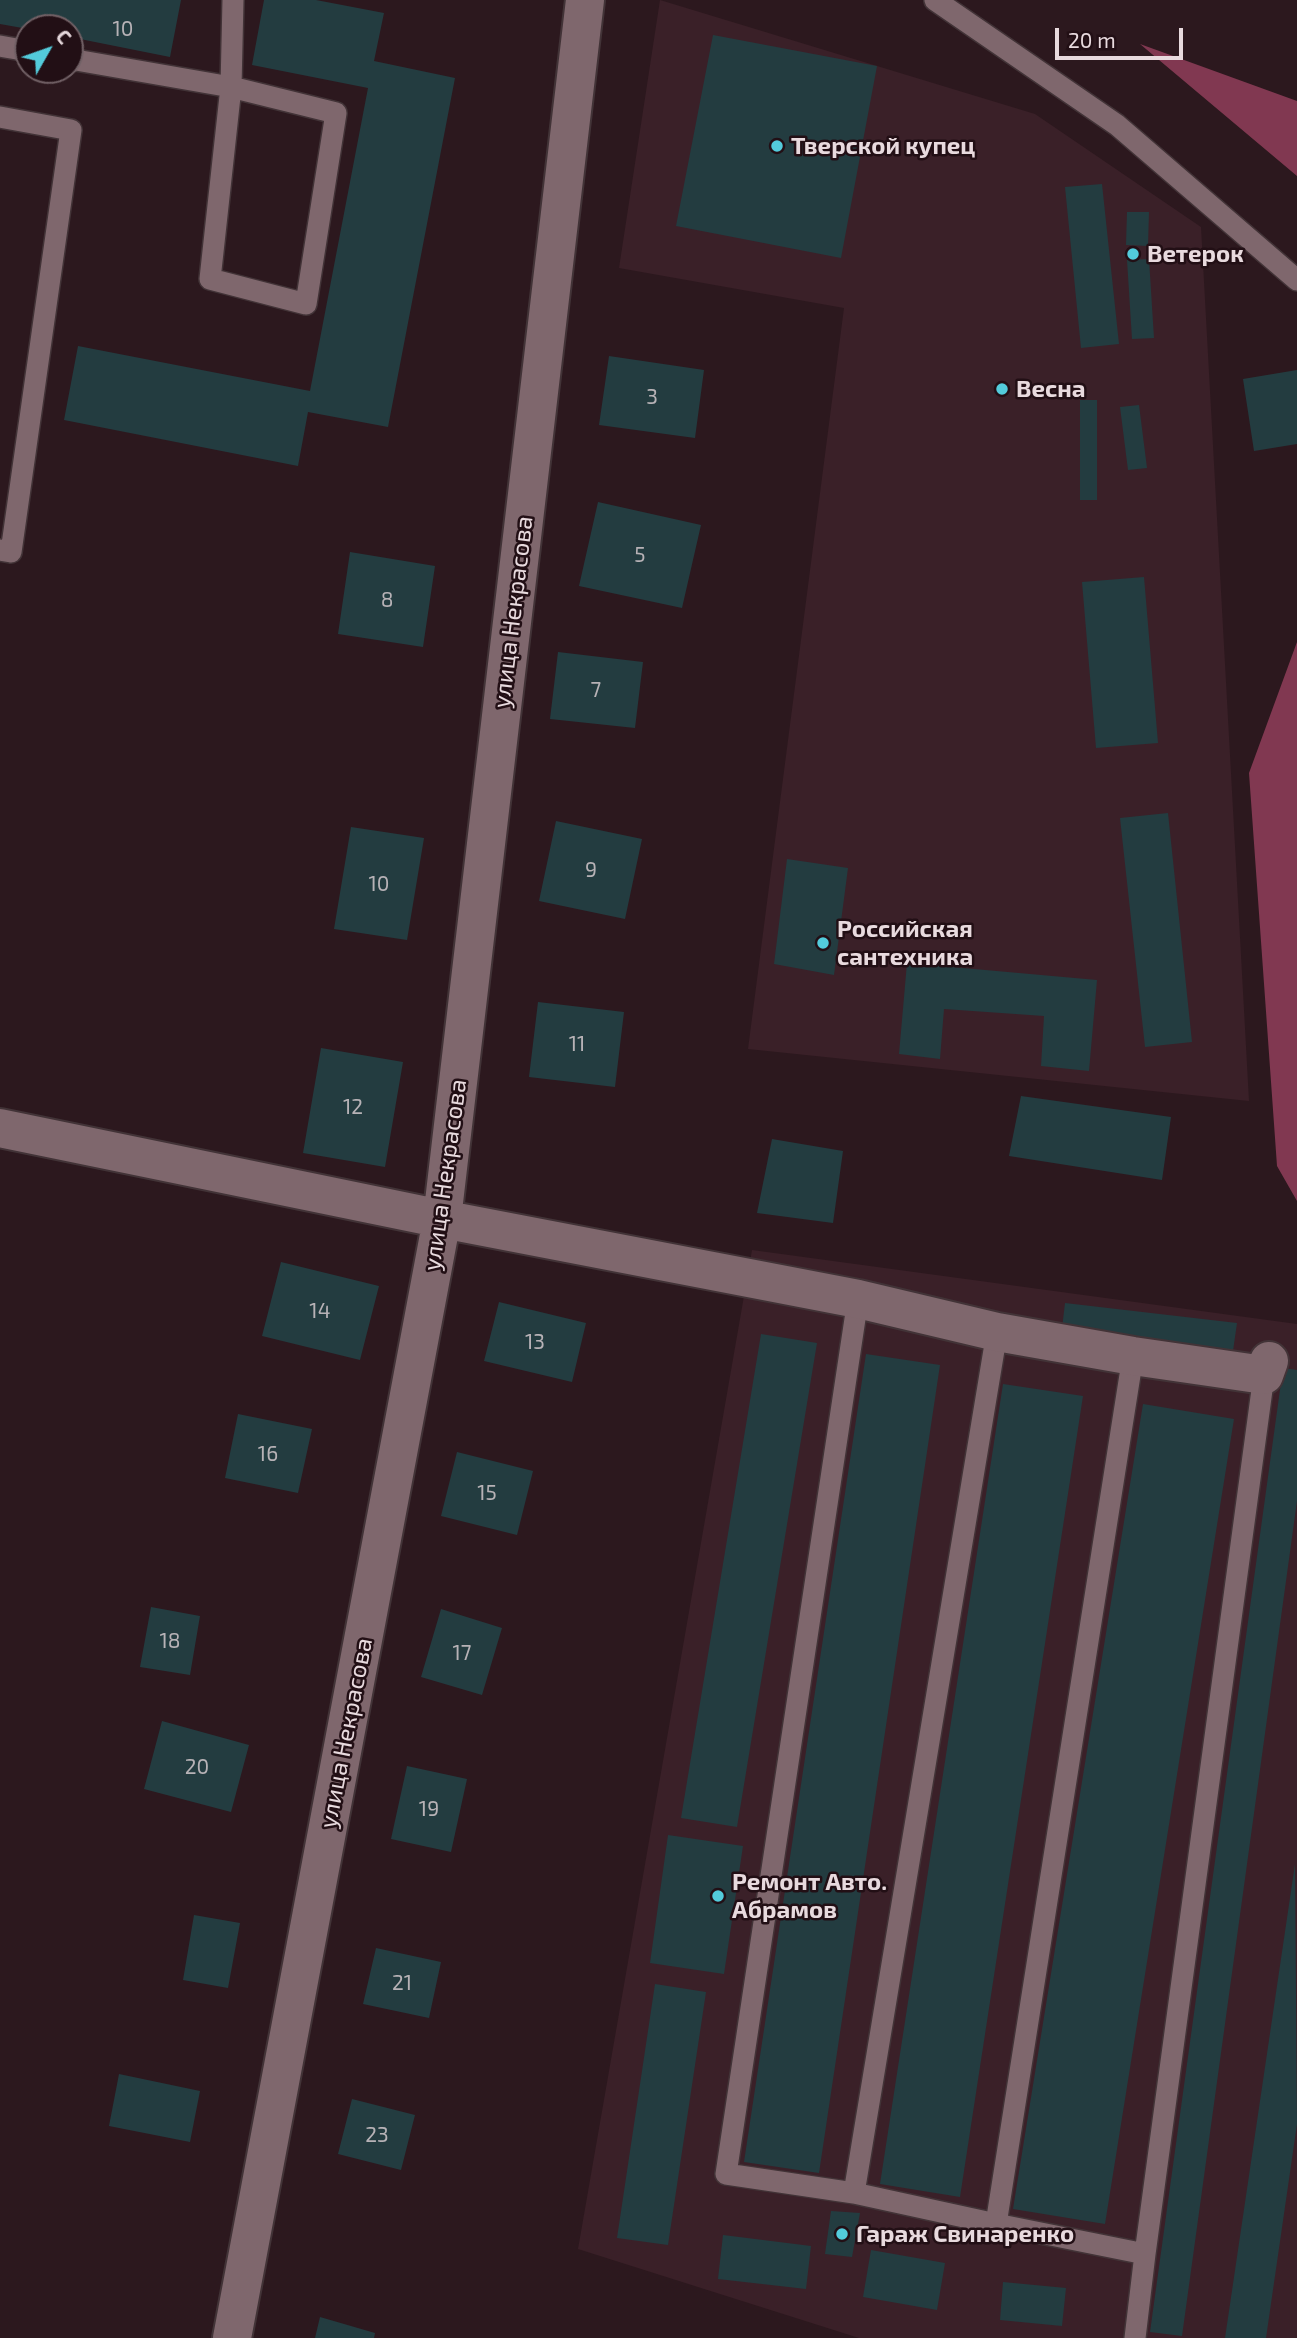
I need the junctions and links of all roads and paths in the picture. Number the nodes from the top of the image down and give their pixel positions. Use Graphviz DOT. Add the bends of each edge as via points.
graph roads {
  1 [pos="233,0"];
  2 [pos="585,0"];
  3 [pos="935,0"];
  4 [pos="84,61"];
  5 [pos="231,87"];
  6 [pos="0,117"];
  7 [pos="1297,280"];
  8 [pos="0,550"];
  9 [pos="0,1128"];
  10 [pos="442,1219"];
  11 [pos="858,1299"];
  12 [pos="997,1332"];
  13 [pos="1133,1356"];
  14 [pos="1266,1368"];
  15 [pos="854,2193"];
  16 [pos="996,2224"];
  17 [pos="1145,2254"];
  18 [pos="232,2338"];
  19 [pos="1135,2338"];
  1 -- 5 [label="lane"];
  2 -- 10 [label="street, улица Некрасова"];
  3 -- 7 [label="lane" via="1116,125"];
  4 -- 5 [label="lane"];
  5 -- 5 [label="lane" via="210,279 306,304 336,113"];
  6 -- 8 [label="lane" via="71,130 11,552"];
  9 -- 10 [label="street"];
  10 -- 11 [label="street"];
  10 -- 18 [label="street, улица Некрасова"];
  11 -- 12 [label="street"];
  11 -- 15 [label="lane" via="726,2174"];
  12 -- 13 [label="street"];
  12 -- 15 [label="lane"];
  13 -- 14 [label="street"];
  13 -- 16 [label="lane"];
  14 -- 17 [label="lane"];
  15 -- 16 [label="lane"];
  16 -- 17 [label="lane"];
  17 -- 19 [label="lane"];
}
